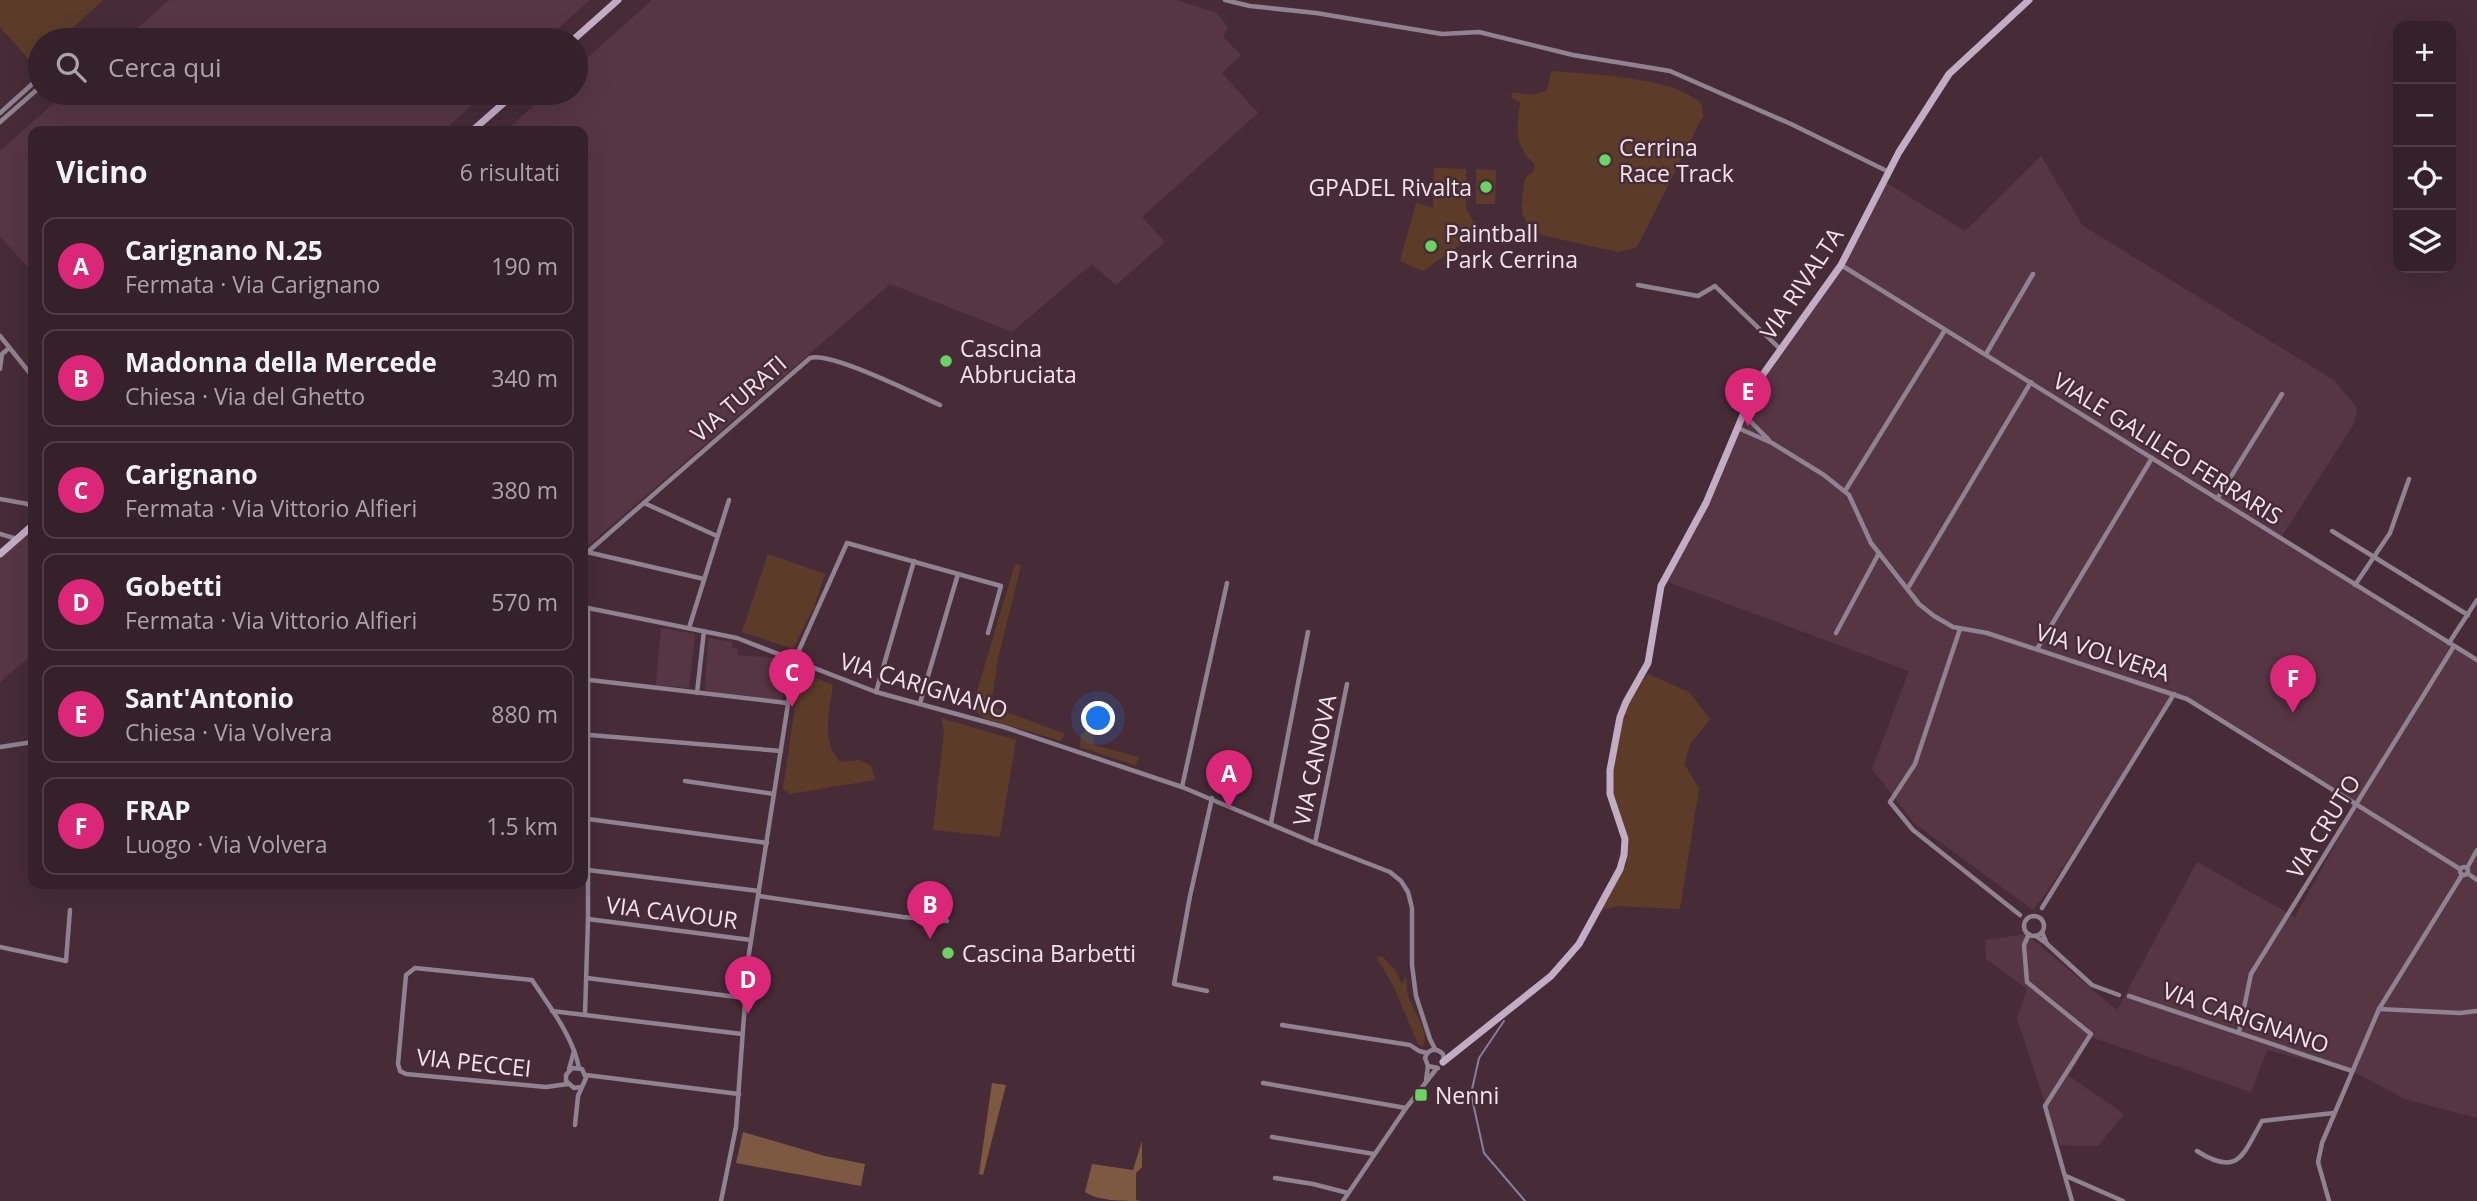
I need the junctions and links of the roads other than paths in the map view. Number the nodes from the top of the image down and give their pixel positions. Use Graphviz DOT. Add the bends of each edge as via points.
graph roads {
  1 [pos="618,0"];
  2 [pos="1225,0"];
  3 [pos="2029,0"];
  4 [pos="586,28"];
  5 [pos="28,88"];
  6 [pos="28,98"];
  7 [pos="501,105"];
  8 [pos="0,113"];
  9 [pos="0,122"];
  10 [pos="478,126"];
  11 [pos="1889,172"];
  12 [pos="1842,265"];
  13 [pos="2033,274"];
  14 [pos="1638,285"];
  15 [pos="1945,330"];
  16 [pos="0,336"];
  17 [pos="9,348"];
  18 [pos="1780,349"];
  19 [pos="1986,354"];
  20 [pos="0,369"];
  21 [pos="28,371"];
  22 [pos="2031,382"];
  23 [pos="2282,394"];
  24 [pos="940,405"];
  25 [pos="1744,415"];
  26 [pos="1738,428"];
  27 [pos="1772,443"];
  28 [pos="2152,458"];
  29 [pos="2409,479"];
  30 [pos="1844,491"];
  31 [pos="0,499"];
  32 [pos="2217,499"];
  33 [pos="729,500"];
  34 [pos="644,503"];
  35 [pos="28,506"];
  36 [pos="28,529"];
  37 [pos="2332,531"];
  38 [pos="0,534"];
  39 [pos="717,536"];
  40 [pos="17,539"];
  41 [pos="588,551"];
  42 [pos="1879,553"];
  43 [pos="0,554"];
  44 [pos="588,555"];
  45 [pos="2375,556"];
  46 [pos="914,561"];
  47 [pos="958,574"];
  48 [pos="704,579"];
  49 [pos="1227,583"];
  50 [pos="2356,585"];
  51 [pos="1908,589"];
  52 [pos="2477,600"];
  53 [pos="588,608"];
  54 [pos="2468,615"];
  55 [pos="689,628"];
  56 [pos="1959,629"];
  57 [pos="704,631"];
  58 [pos="1308,632"];
  59 [pos="988,633"];
  60 [pos="1836,633"];
  61 [pos="2451,645"];
  62 [pos="2037,649"];
  63 [pos="588,656"];
  64 [pos="795,659"];
  65 [pos="2477,660"];
  66 [pos="589,680"];
  67 [pos="1347,684"];
  68 [pos="876,692"];
  69 [pos="697,693"];
  70 [pos="2174,694"];
  71 [pos="787,703"];
  72 [pos="920,703"];
  73 [pos="589,735"];
  74 [pos="28,743"];
  75 [pos="588,746"];
  76 [pos="0,747"];
  77 [pos="781,751"];
  78 [pos="685,781"];
  79 [pos="1182,787"];
  80 [pos="774,794"];
  81 [pos="1212,798"];
  82 [pos="2357,805"];
  83 [pos="588,809"];
  84 [pos="589,819"];
  85 [pos="1271,823"];
  86 [pos="767,843"];
  87 [pos="1315,843"];
  88 [pos="2477,850"];
  89 [pos="589,870"];
  90 [pos="2464,871"];
  91 [pos="2477,880"];
  92 [pos="759,894"];
  93 [pos="2042,908"];
  94 [pos="70,911"];
  95 [pos="2020,915"];
  96 [pos="2032,916"];
  97 [pos="588,919"];
  98 [pos="2042,920"];
  99 [pos="947,921"];
  100 [pos="2025,922"];
  101 [pos="2042,932"];
  102 [pos="2032,935"];
  103 [pos="751,940"];
  104 [pos="2047,944"];
  105 [pos="0,947"];
  106 [pos="587,978"];
  107 [pos="1207,991"];
  108 [pos="2119,995"];
  109 [pos="2129,996"];
  110 [pos="745,998"];
  111 [pos="2379,1009"];
  112 [pos="552,1011"];
  113 [pos="2477,1012"];
  114 [pos="584,1014"];
  115 [pos="1282,1024"];
  116 [pos="2239,1032"];
  117 [pos="742,1034"];
  118 [pos="574,1051"];
  119 [pos="1419,1051"];
  120 [pos="1431,1051"];
  121 [pos="1441,1062"];
  122 [pos="1427,1063"];
  123 [pos="579,1068"];
  124 [pos="569,1069"];
  125 [pos="2352,1072"];
  126 [pos="586,1077"];
  127 [pos="565,1078"];
  128 [pos="1426,1081"];
  129 [pos="1264,1083"];
  130 [pos="568,1084"];
  131 [pos="557,1087"];
  132 [pos="581,1087"];
  133 [pos="574,1088"];
  134 [pos="739,1094"];
  135 [pos="578,1096"];
  136 [pos="1406,1108"];
  137 [pos="2334,1114"];
  138 [pos="575,1125"];
  139 [pos="1272,1137"];
  140 [pos="2197,1151"];
  141 [pos="1374,1154"];
  142 [pos="2066,1175"];
  143 [pos="1275,1178"];
  144 [pos="1348,1193"];
  145 [pos="721,1201"];
  146 [pos="1343,1201"];
  147 [pos="2072,1201"];
  148 [pos="2123,1201"];
  149 [pos="2329,1201"];
  1 -- 4 [label="street"];
  2 -- 11 [label="street" via="1442,34 1479,32 1573,55 1670,71"];
  3 -- 11 [label="street, VIA RIVALTA" via="1949,74"];
  5 -- 8 [label="street"];
  6 -- 9 [label="street"];
  7 -- 10 [label="street"];
  11 -- 12 [label="street, VIA RIVALTA"];
  12 -- 15 [label="street, VIALE GALILEO FERRARIS"];
  12 -- 18 [label="street, VIA RIVALTA"];
  13 -- 19 [label="street"];
  14 -- 18 [label="street" via="1698,296 1716,286"];
  15 -- 19 [label="street, VIALE GALILEO FERRARIS"];
  15 -- 30 [label="street"];
  16 -- 17 [label="street"];
  17 -- 20 [label="street" via="2,355"];
  17 -- 21 [label="street"];
  18 -- 25 [label="street, VIA RIVALTA" via="1756,384"];
  19 -- 22 [label="street, VIALE GALILEO FERRARIS"];
  22 -- 28 [label="street, VIALE GALILEO FERRARIS"];
  22 -- 51 [label="street"];
  23 -- 32 [label="street"];
  24 -- 34 [label="street, VIA TURATI" via="815,356"];
  25 -- 26 [label="street, VIA RIVALTA"];
  25 -- 27 [label="street, VIA VOLVERA"];
  26 -- 27 [label="street, VIA VOLVERA"];
  26 -- 121 [label="street, VIA RIVALTA" via="1706,503 1664,578 1648,663 1620,717 1610,770 1610,794 1625,839 1620,869 1569,957"];
  27 -- 30 [label="street, VIA VOLVERA"];
  28 -- 32 [label="street, VIALE GALILEO FERRARIS"];
  28 -- 62 [label="street"];
  29 -- 45 [label="street" via="2390,533"];
  30 -- 42 [label="street, VIA VOLVERA" via="1853,499"];
  31 -- 35 [label="street"];
  32 -- 50 [label="street, VIALE GALILEO FERRARIS"];
  33 -- 39 [label="street"];
  34 -- 39 [label="street"];
  34 -- 41 [label="street, VIA TURATI"];
  36 -- 40 [label="street"];
  37 -- 45 [label="street"];
  38 -- 40 [label="street"];
  39 -- 48 [label="street"];
  40 -- 43 [label="street"];
  42 -- 51 [label="street, VIA VOLVERA"];
  42 -- 60 [label="street"];
  44 -- 48 [label="street"];
  45 -- 50 [label="street"];
  45 -- 54 [label="street"];
  46 -- 47 [label="street"];
  46 -- 64 [label="street" via="847,543"];
  46 -- 68 [label="street"];
  47 -- 59 [label="street" via="1001,586"];
  47 -- 72 [label="street"];
  48 -- 55 [label="street"];
  49 -- 79 [label="street"];
  50 -- 61 [label="street, VIALE GALILEO FERRARIS"];
  51 -- 56 [label="street, VIA VOLVERA" via="1934,616"];
  52 -- 54 [label="street, VIA CRUTO"];
  53 -- 55 [label="street, VIA CARIGNANO"];
  54 -- 61 [label="street, VIA CRUTO"];
  55 -- 57 [label="street, VIA CARIGNANO"];
  56 -- 62 [label="street, VIA VOLVERA"];
  56 -- 95 [label="street" via="1915,764 1890,802 1913,830"];
  57 -- 64 [label="street, VIA CARIGNANO"];
  57 -- 69 [label="street"];
  58 -- 85 [label="street"];
  61 -- 65 [label="street, VIALE GALILEO FERRARIS"];
  61 -- 82 [label="street, VIA CRUTO"];
  62 -- 70 [label="street, VIA VOLVERA"];
  63 -- 66 [label="street"];
  64 -- 68 [label="street, VIA CARIGNANO"];
  64 -- 71 [label="street"];
  66 -- 69 [label="street"];
  66 -- 73 [label="street"];
  67 -- 87 [label="street, VIA CANOVA"];
  68 -- 72 [label="street, VIA CARIGNANO"];
  69 -- 71 [label="street"];
  70 -- 82 [label="street, VIA VOLVERA"];
  70 -- 93 [label="street"];
  71 -- 77 [label="street"];
  72 -- 79 [label="street, VIA CARIGNANO"];
  73 -- 75 [label="street"];
  73 -- 77 [label="street"];
  74 -- 76 [label="street"];
  77 -- 80 [label="street"];
  78 -- 80 [label="street"];
  79 -- 81 [label="street, VIA CARIGNANO"];
  80 -- 86 [label="street"];
  81 -- 85 [label="street, VIA CARIGNANO"];
  81 -- 107 [label="street" via="1174,984"];
  82 -- 90 [label="street, VIA VOLVERA"];
  82 -- 116 [label="street, VIA CRUTO" via="2251,974"];
  83 -- 84 [label="street"];
  84 -- 86 [label="street"];
  84 -- 89 [label="street"];
  85 -- 87 [label="street, VIA CARIGNANO"];
  86 -- 92 [label="street"];
  87 -- 120 [label="street, VIA CARIGNANO" via="1390,872 1408,892 1416,996"];
  88 -- 90 [label="street"];
  89 -- 92 [label="street"];
  89 -- 97 [label="street"];
  90 -- 91 [label="street, VIA VOLVERA"];
  90 -- 111 [label="street"];
  92 -- 99 [label="street"];
  92 -- 103 [label="street"];
  93 -- 96 [label="street"];
  93 -- 98 [label="street"];
  94 -- 105 [label="street" via="66,961"];
  95 -- 96 [label="street"];
  95 -- 100 [label="street"];
  96 -- 98 [label="street"];
  96 -- 100 [label="street"];
  97 -- 103 [label="street, VIA CAVOUR"];
  97 -- 106 [label="street"];
  98 -- 101 [label="street"];
  100 -- 102 [label="street" via="2025,930"];
  101 -- 102 [label="street"];
  101 -- 104 [label="street"];
  102 -- 104 [label="street"];
  102 -- 142 [label="street" via="2024,945 2027,982 2091,1034 2045,1106"];
  103 -- 110 [label="street"];
  104 -- 108 [label="street" via="2092,985"];
  106 -- 110 [label="street"];
  106 -- 114 [label="street"];
  109 -- 116 [label="street, VIA CARIGNANO"];
  110 -- 117 [label="street"];
  111 -- 113 [label="street"];
  111 -- 125 [label="street"];
  112 -- 114 [label="street"];
  112 -- 118 [label="street, VIA PECCEI"];
  112 -- 131 [label="street, VIA PECCEI" via="532,980 415,968 406,975 398,1064 406,1074"];
  114 -- 117 [label="street"];
  115 -- 119 [label="street" via="1410,1045"];
  116 -- 125 [label="street, VIA CARIGNANO"];
  117 -- 134 [label="street"];
  118 -- 123 [label="street, VIA PECCEI"];
  118 -- 124 [label="street"];
  119 -- 120 [label="street"];
  119 -- 122 [label="street"];
  120 -- 121 [label="street" via="1441,1052"];
  120 -- 122 [label="street, VIA CARIGNANO"];
  121 -- 122 [label="street"];
  121 -- 128 [label="street"];
  122 -- 128 [label="street, VIA CARIGNANO"];
  123 -- 124 [label="street"];
  123 -- 126 [label="street"];
  124 -- 127 [label="street"];
  125 -- 137 [label="street"];
  126 -- 132 [label="street"];
  126 -- 134 [label="street"];
  127 -- 130 [label="street"];
  127 -- 131 [label="street, VIA PECCEI"];
  128 -- 136 [label="street"];
  129 -- 136 [label="street"];
  130 -- 131 [label="street, VIA PECCEI"];
  130 -- 133 [label="street"];
  132 -- 133 [label="street"];
  132 -- 135 [label="street"];
  133 -- 135 [label="street"];
  134 -- 145 [label="street"];
  135 -- 138 [label="street"];
  136 -- 141 [label="street"];
  137 -- 140 [label="street" via="2262,1121 2248,1150 2232,1161 2215,1162"];
  137 -- 149 [label="street" via="2318,1162"];
  139 -- 141 [label="street"];
  141 -- 144 [label="street"];
  142 -- 147 [label="street"];
  142 -- 148 [label="street"];
  143 -- 144 [label="street"];
  144 -- 146 [label="street"];
}
